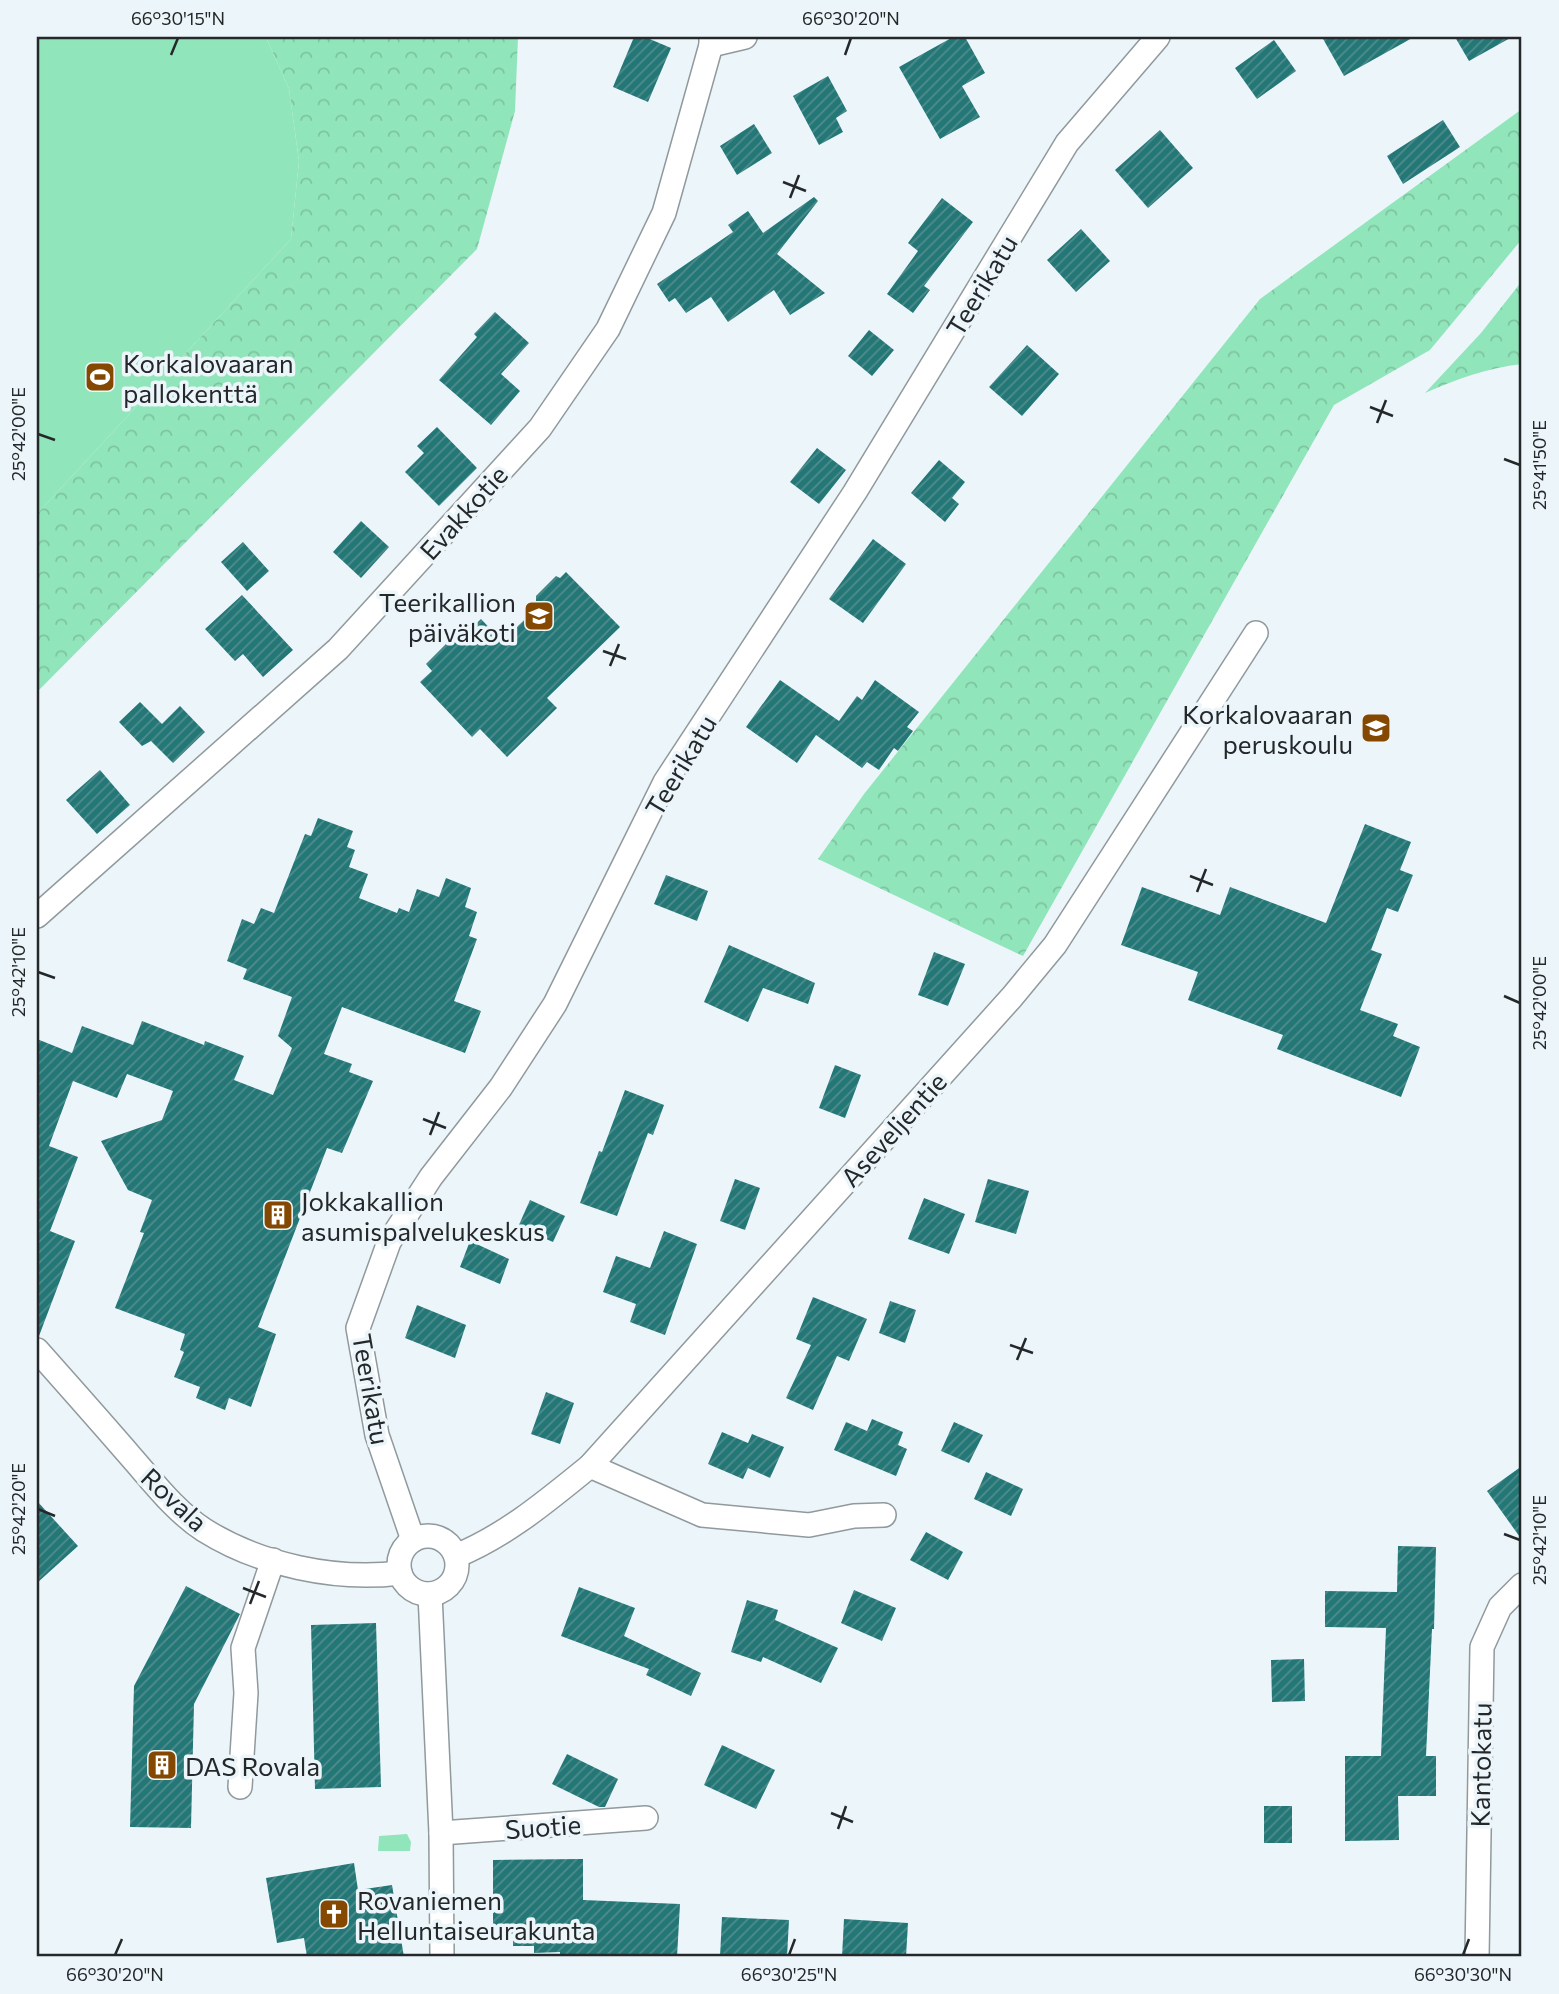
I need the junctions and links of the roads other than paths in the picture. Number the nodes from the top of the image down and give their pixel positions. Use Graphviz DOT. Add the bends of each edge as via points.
graph roads {
  1 [pos="745,37"];
  2 [pos="1158,37"];
  3 [pos="711,41"];
  4 [pos="1256,633"];
  5 [pos="37,916"];
  6 [pos="37,1350"];
  7 [pos="590,1466"];
  8 [pos="884,1515"];
  9 [pos="413,1541"];
  10 [pos="456,1556"];
  11 [pos="272,1560"];
  12 [pos="400,1573"];
  13 [pos="1522,1585"];
  14 [pos="430,1594"];
  15 [pos="240,1787"];
  16 [pos="646,1818"];
  17 [pos="441,1833"];
  18 [pos="442,1957"];
  19 [pos="1477,1957"];
  1 -- 3 [label="street"];
  2 -- 9 [label="street, Teerikatu" via="1067,143 855,492 665,782 555,1004 389,1242 358,1328 377,1435"];
  3 -- 5 [label="street, Evakkotie" via="664,213 608,329 540,428 338,649"];
  4 -- 7 [label="street, Aseveljentie" via="1055,945"];
  6 -- 11 [label="street, Rovala" via="170,1502 204,1529 252,1555"];
  7 -- 8 [label="street" via="702,1515 809,1525"];
  7 -- 10 [label="street, Aseveljentie" via="524,1519"];
  9 -- 10 [label="street" via="438,1538"];
  9 -- 12 [label="street" via="401,1555"];
  10 -- 14 [label="street" via="452,1582"];
  11 -- 12 [label="street, Rovala" via="372,1576"];
  11 -- 15 [label="street" via="243,1648 246,1693"];
  12 -- 14 [label="street" via="408,1587"];
  13 -- 19 [label="street, Kantokatu" via="1500,1607 1482,1647"];
  14 -- 17 [label="street"];
  16 -- 17 [label="street, Suotie"];
  17 -- 18 [label="street"];
}
